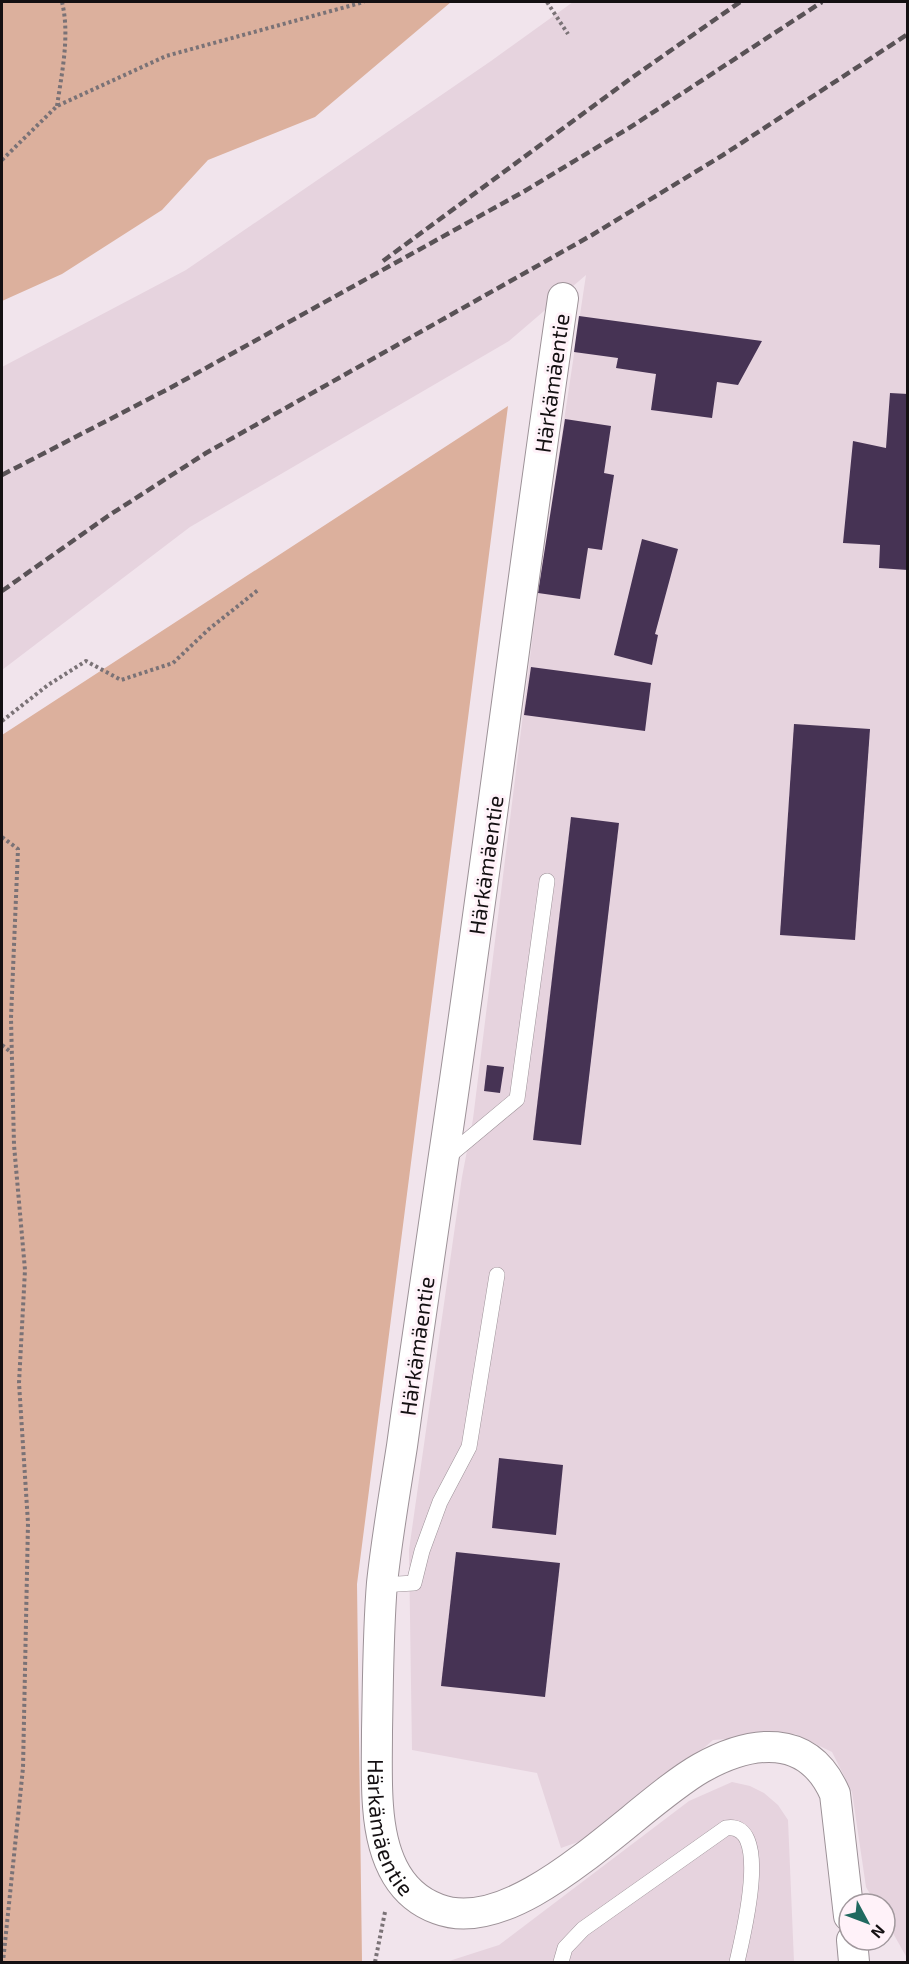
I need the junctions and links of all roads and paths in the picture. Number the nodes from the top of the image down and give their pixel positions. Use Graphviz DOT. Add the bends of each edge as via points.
graph roads {
  1 [pos="62,2"];
  2 [pos="364,2"];
  3 [pos="546,2"];
  4 [pos="567,34"];
  5 [pos="57,106"];
  6 [pos="2,160"];
  7 [pos="563,298"];
  8 [pos="258,590"];
  9 [pos="2,721"];
  10 [pos="2,837"];
  11 [pos="547,881"];
  12 [pos="2,1045"];
  13 [pos="12,1053"];
  14 [pos="443,1160"];
  15 [pos="497,1275"];
  16 [pos="382,1585"];
  17 [pos="393,1870"];
  18 [pos="846,1892"];
  19 [pos="3,1962"];
  20 [pos="375,1962"];
  21 [pos="561,1962"];
  22 [pos="737,1962"];
  1 -- 5 [label="path" via="64,52"];
  2 -- 5 [label="path" via="166,56"];
  3 -- 4 [label="path"];
  5 -- 6 [label="path"];
  7 -- 14 [label="street, Härkämäentie"];
  8 -- 9 [label="path" via="173,663 122,680 86,661"];
  10 -- 13 [label="path" via="18,849"];
  11 -- 14 [label="lane" via="518,1099"];
  12 -- 13 [label="path"];
  13 -- 19 [label="path" via="14,1145 25,1270 19,1383 28,1523 23,1768"];
  14 -- 16 [label="street, Härkämäentie"];
  15 -- 16 [label="lane" via="469,1447 441,1502 414,1582"];
  16 -- 17 [label="street, Härkämäentie" via="377,1803"];
  17 -- 18 [label="street, Härkämäentie" via="404,1886 430,1906 461,1915 483,1914 523,1897 560,1874 700,1768 762,1745 808,1757 829,1779 835,1794"];
  17 -- 20 [label="path"];
  21 -- 22 [label="lane" via="565,1948 583,1929 726,1828 733,1827 743,1832 752,1850 750,1900"];
}
